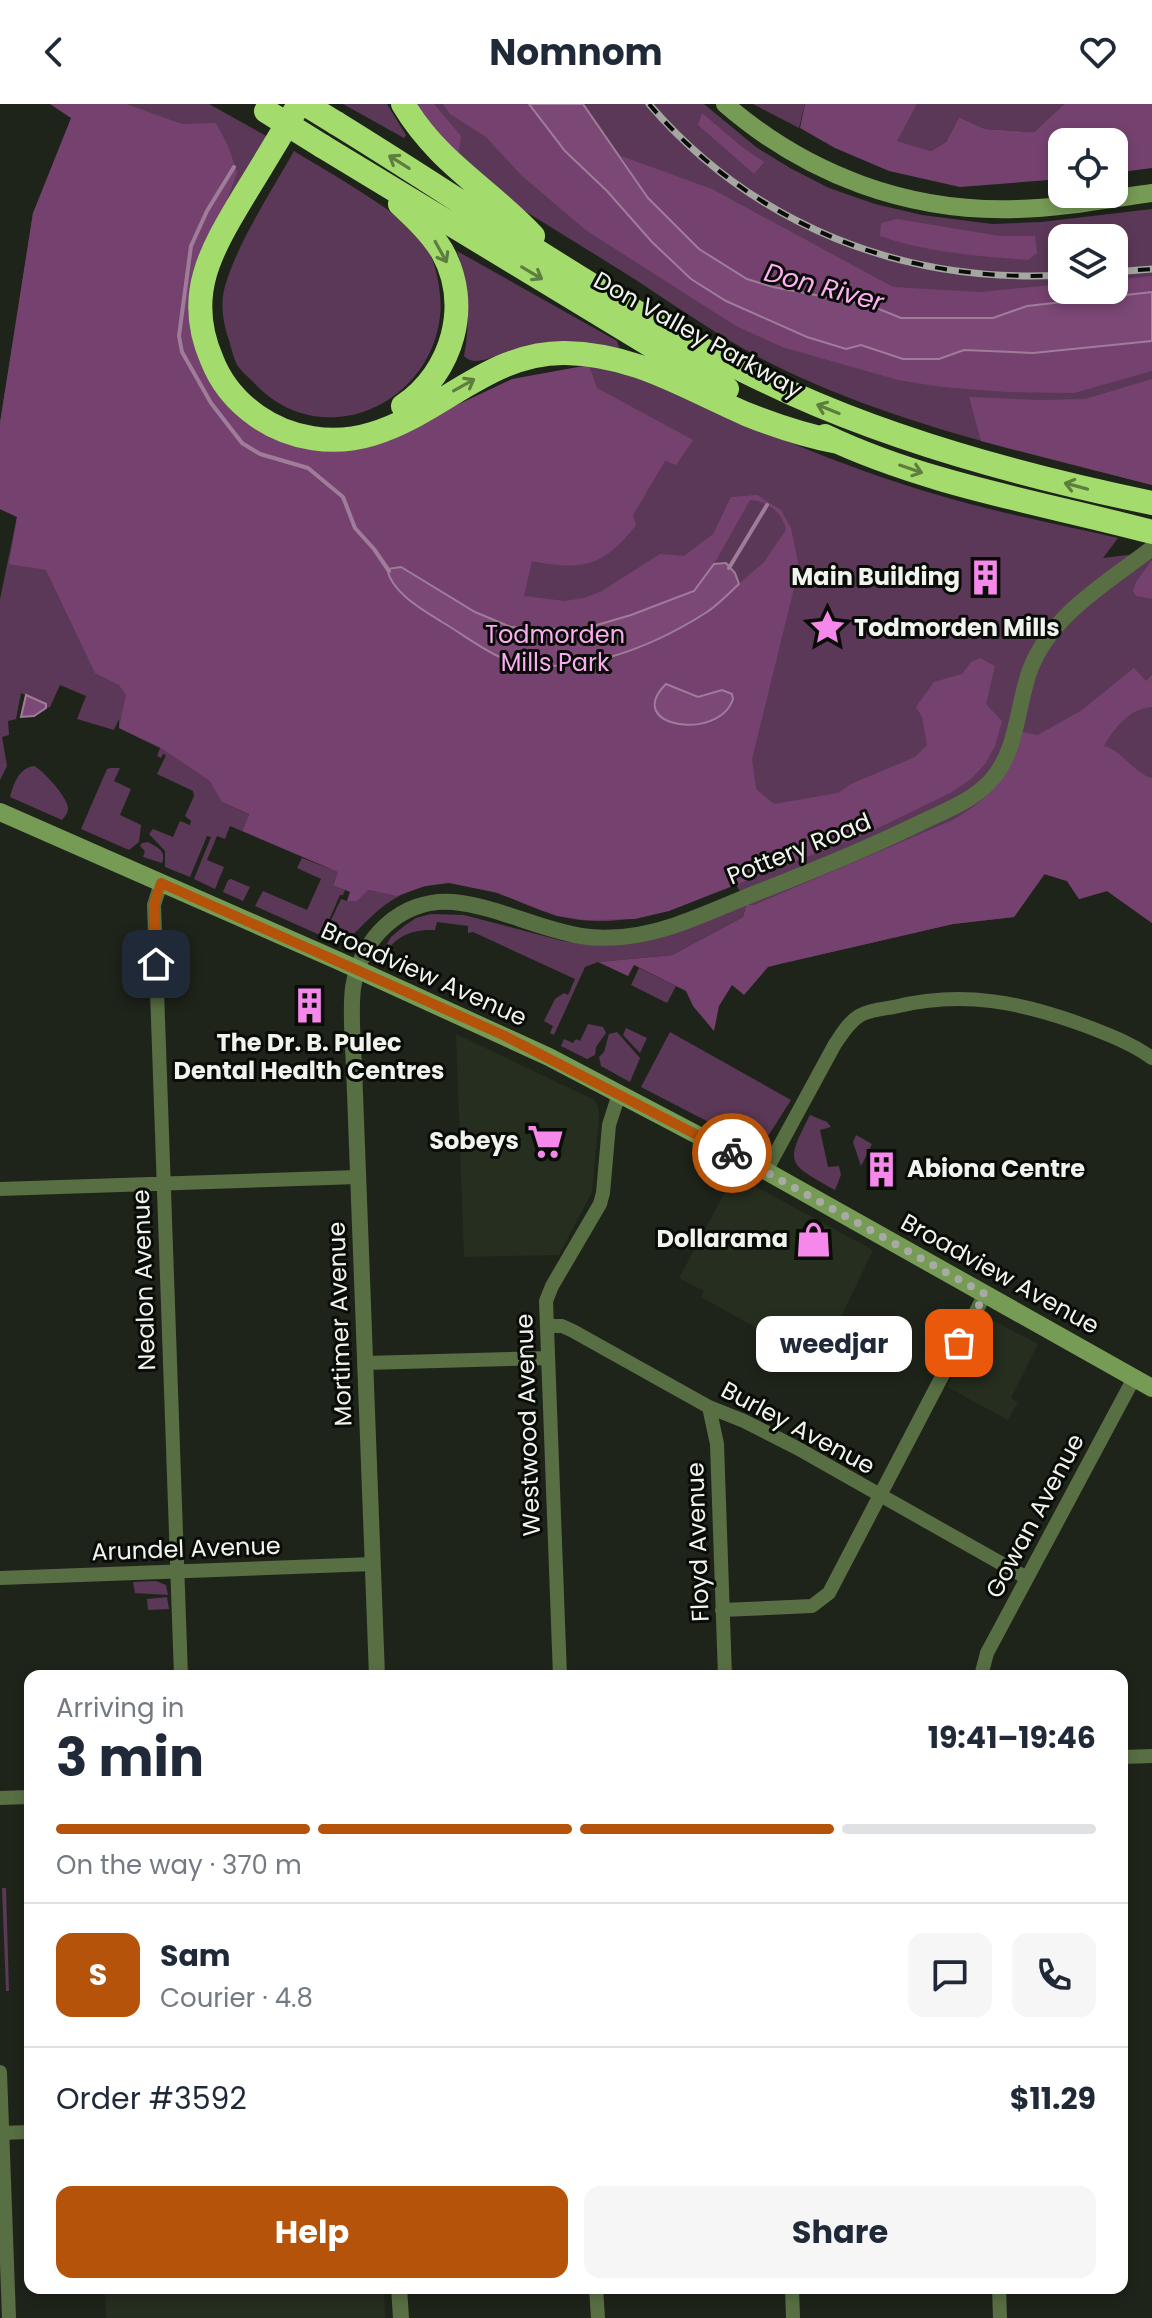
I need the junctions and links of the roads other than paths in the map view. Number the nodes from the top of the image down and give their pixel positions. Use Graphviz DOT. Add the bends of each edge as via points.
graph roads {
  1 [pos="302,104"];
  2 [pos="312,104"];
  3 [pos="403,104"];
  4 [pos="725,104"];
  5 [pos="260,107"];
  6 [pos="370,175"];
  7 [pos="1152,193"];
  8 [pos="560,263"];
  9 [pos="838,442"];
  10 [pos="1152,503"];
  11 [pos="1142,530"];
  12 [pos="1152,548"];
  13 [pos="0,812"];
  14 [pos="161,883"];
  15 [pos="358,970"];
  16 [pos="1152,1058"];
  17 [pos="619,1094"];
  18 [pos="766,1171"];
  19 [pos="358,1177"];
  20 [pos="163,1184"];
  21 [pos="0,1189"];
  22 [pos="985,1294"];
  23 [pos="547,1326"];
  24 [pos="548,1358"];
  25 [pos="366,1363"];
  26 [pos="1134,1378"];
  27 [pos="1152,1388"];
  28 [pos="709,1407"];
  29 [pos="880,1496"];
  30 [pos="373,1564"];
  31 [pos="177,1572"];
  32 [pos="0,1578"];
  33 [pos="1027,1578"];
  34 [pos="722,1610"];
  35 [pos="181,1670"];
  36 [pos="377,1670"];
  37 [pos="560,1670"];
  38 [pos="725,1670"];
  39 [pos="983,1670"];
  40 [pos="1152,1756"];
  41 [pos="1128,1757"];
  42 [pos="24,1797"];
  43 [pos="0,1798"];
  44 [pos="0,2072"];
  45 [pos="24,2132"];
  46 [pos="1,2133"];
  47 [pos="399,2294"];
  48 [pos="596,2294"];
  49 [pos="792,2294"];
  50 [pos="999,2294"];
  51 [pos="9,2318"];
  52 [pos="401,2318"];
  53 [pos="598,2318"];
  54 [pos="793,2318"];
  55 [pos="1000,2318"];
  8 -- 1 [label="highway, Don Valley Parkway, one-way, bridge"];
  1 -- 9 [label="highway, one-way" via="219,238 200,291 201,326 217,372 266,422 318,439 367,436 495,368 562,353 626,360 746,414"];
  6 -- 2 [label="highway, one-way" via="425,228 444,256 456,299 454,334 435,377 397,411 356,427 315,428 268,409 238,383 218,346 210,302 222,257"];
  3 -- 8 [label="highway" via="444,159 508,209"];
  4 -- 7 [label="main road" via="773,142 815,166 904,198 1018,209"];
  5 -- 6 [label="highway, Don Valley Parkway, bridge"];
  6 -- 9 [label="highway, Don Valley Parkway, one-way" via="719,385"];
  10 -- 8 [label="highway, Don Valley Parkway, one-way" via="989,462 832,410 744,371"];
  9 -- 11 [label="highway, Don Valley Parkway, one-way" via="998,495"];
  12 -- 15 [label="street, Pottery Road" via="1053,630 1032,666 1004,761 991,781 964,801 846,858 648,933 580,936 452,902 410,910 382,926"];
  13 -- 14 [label="main road, Broadview Avenue"];
  14 -- 15 [label="main road, Broadview Avenue"];
  14 -- 20 [label="street, Nealon Avenue" via="154,905"];
  15 -- 17 [label="main road, Broadview Avenue"];
  15 -- 19 [label="street, Mortimer Avenue" via="353,988"];
  16 -- 18 [label="street" via="1123,1041 1005,1001 909,1003 861,1014 835,1044"];
  17 -- 18 [label="main road, Broadview Avenue"];
  17 -- 23 [label="street, Westwood Avenue" via="609,1125 603,1193 547,1294"];
  18 -- 22 [label="main road, Broadview Avenue"];
  19 -- 20 [label="street"];
  19 -- 25 [label="street, Mortimer Avenue"];
  20 -- 21 [label="street"];
  20 -- 31 [label="street, Nealon Avenue"];
  22 -- 26 [label="main road, Broadview Avenue"];
  22 -- 29 [label="street"];
  23 -- 24 [label="street, Westwood Avenue"];
  23 -- 28 [label="street, Burley Avenue" via="573,1331"];
  24 -- 25 [label="street"];
  24 -- 37 [label="street, Westwood Avenue"];
  25 -- 30 [label="street, Mortimer Avenue"];
  26 -- 27 [label="main road, Broadview Avenue"];
  26 -- 33 [label="street, Gowan Avenue"];
  28 -- 29 [label="street, Burley Avenue" via="784,1441"];
  28 -- 34 [label="street, Floyd Avenue" via="717,1444"];
  29 -- 33 [label="street, Burley Avenue"];
  29 -- 34 [label="street" via="821,1601 802,1607"];
  30 -- 31 [label="street, Arundel Avenue"];
  30 -- 36 [label="street, Mortimer Avenue"];
  31 -- 32 [label="street, Arundel Avenue"];
  31 -- 35 [label="street, Nealon Avenue"];
  33 -- 39 [label="street, Gowan Avenue"];
  34 -- 38 [label="street, Floyd Avenue"];
  40 -- 41 [label="street"];
  42 -- 43 [label="street"];
  44 -- 46 [label="street"];
  45 -- 46 [label="street"];
  46 -- 51 [label="street"];
  47 -- 52 [label="street"];
  48 -- 53 [label="street"];
  49 -- 54 [label="street"];
  50 -- 55 [label="street"];
}
